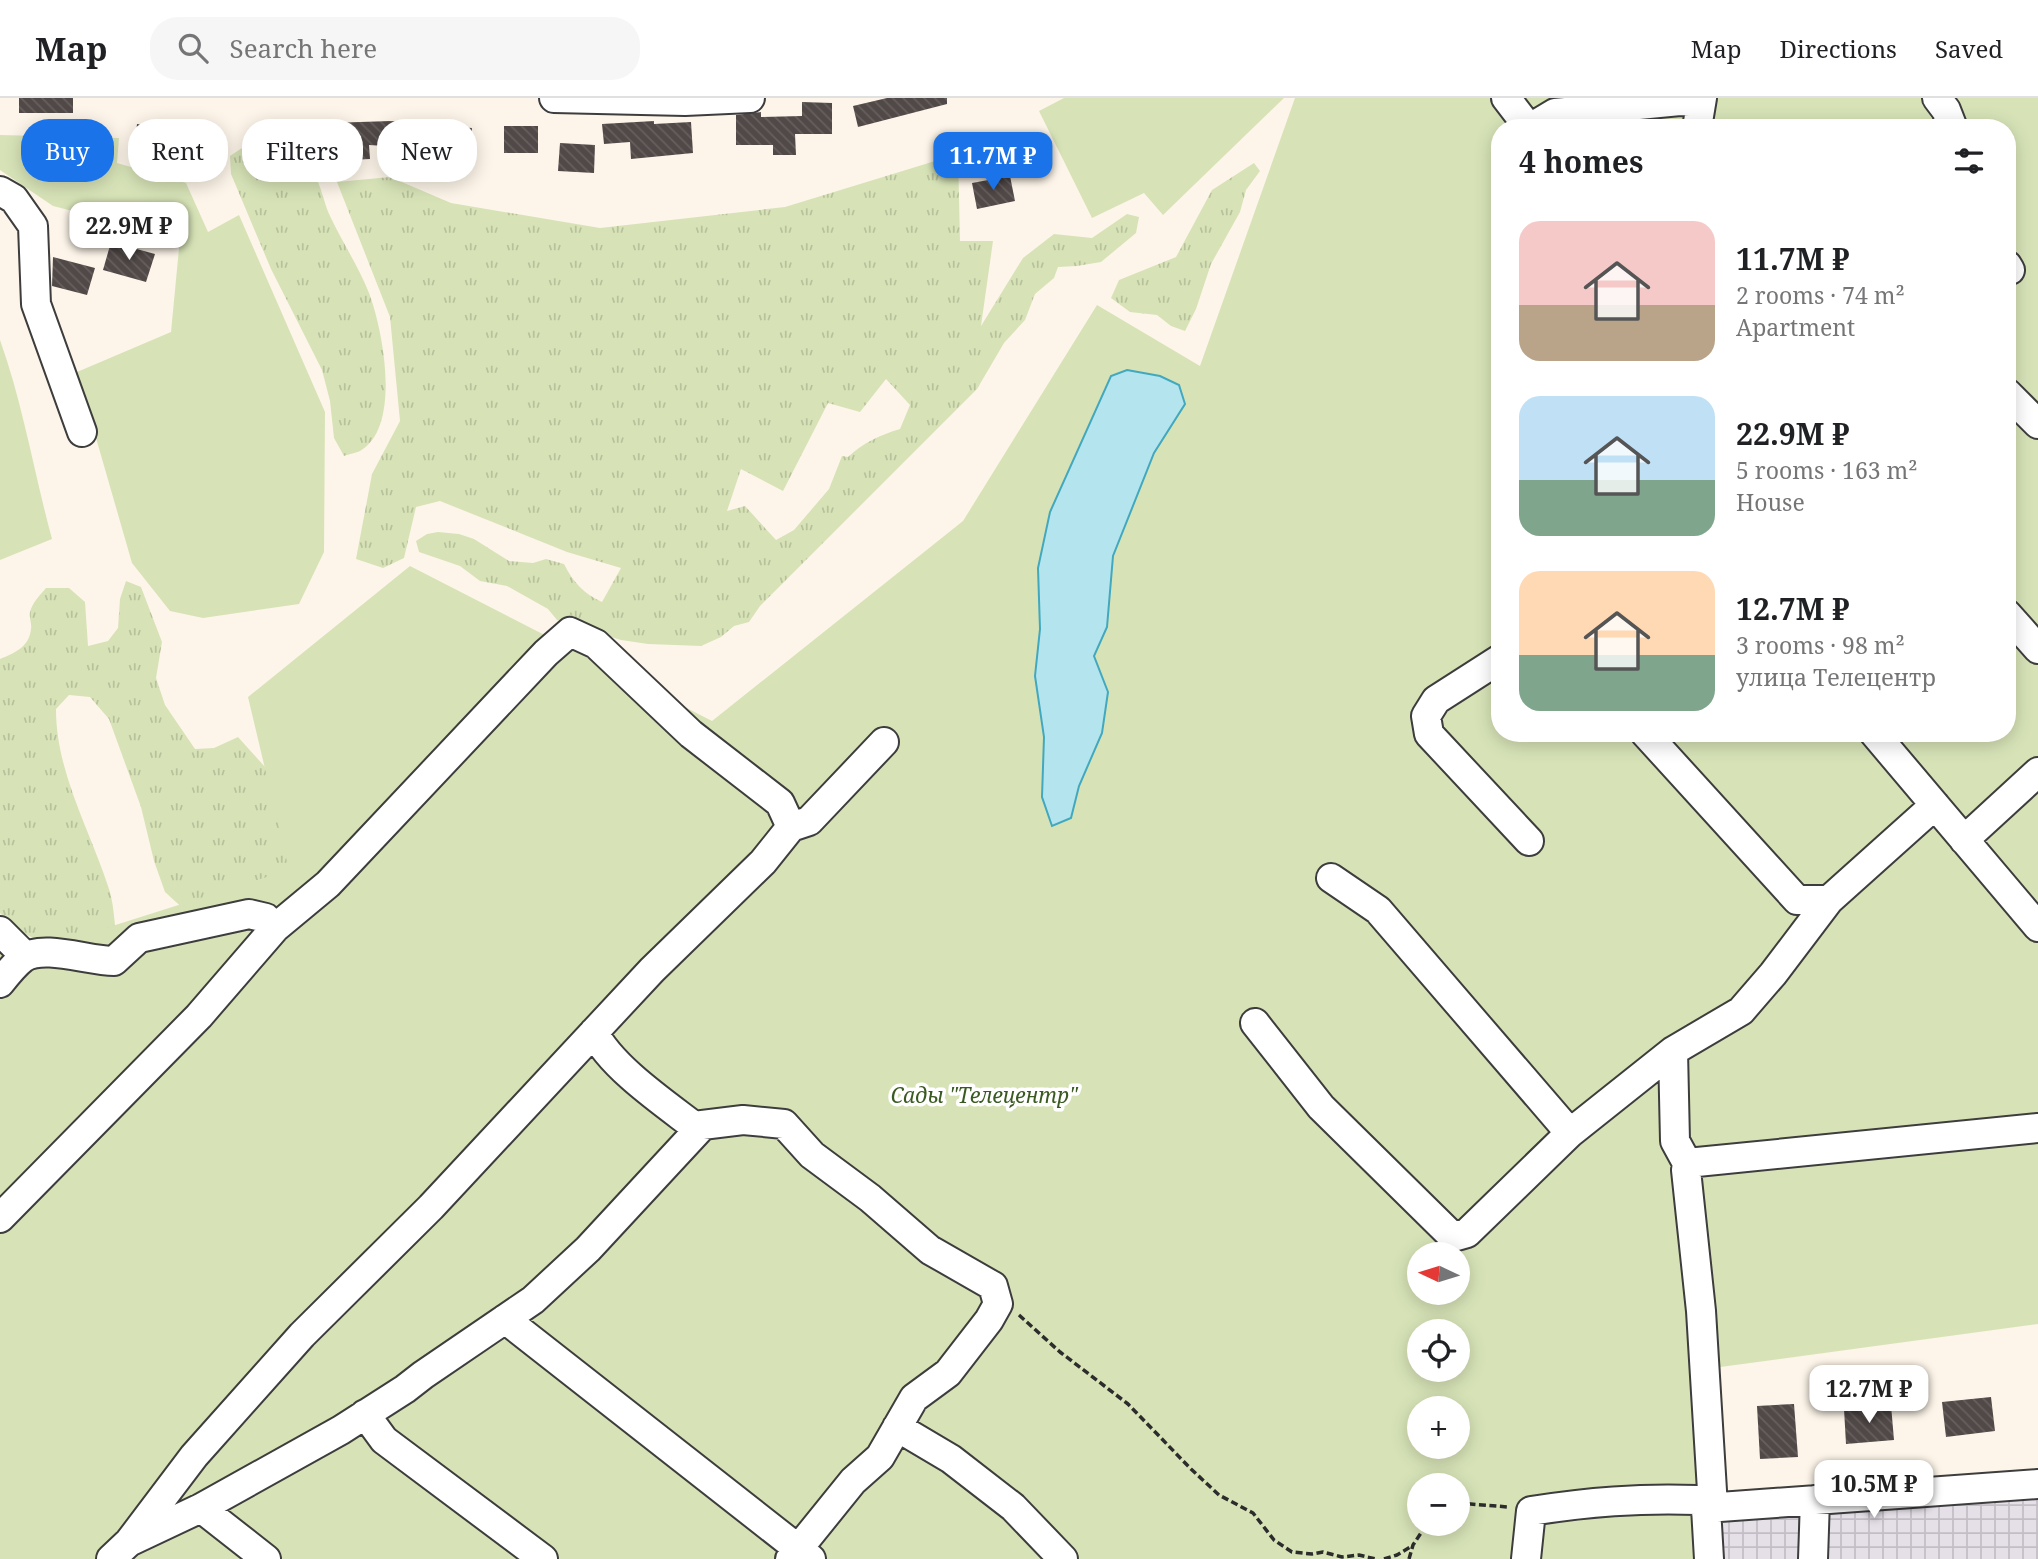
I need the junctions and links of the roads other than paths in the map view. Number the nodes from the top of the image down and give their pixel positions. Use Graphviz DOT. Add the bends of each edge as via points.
graph roads {
  1 [pos="554,98"];
  2 [pos="750,98"];
  3 [pos="1506,98"];
  4 [pos="1937,98"];
  5 [pos="1699,109"];
  6 [pos="1523,119"];
  7 [pos="1546,119"];
  8 [pos="1948,119"];
  9 [pos="0,191"];
  10 [pos="2016,402"];
  11 [pos="2038,424"];
  12 [pos="82,432"];
  13 [pos="2016,624"];
  14 [pos="2038,649"];
  15 [pos="1491,665"];
  16 [pos="884,742"];
  17 [pos="1653,742"];
  18 [pos="1882,742"];
  19 [pos="2038,772"];
  20 [pos="1935,805"];
  21 [pos="791,827"];
  22 [pos="1964,839"];
  23 [pos="1529,841"];
  24 [pos="1331,878"];
  25 [pos="1829,900"];
  26 [pos="2038,927"];
  27 [pos="275,928"];
  28 [pos="0,931"];
  29 [pos="25,956"];
  30 [pos="0,982"];
  31 [pos="1255,1023"];
  32 [pos="594,1032"];
  33 [pos="1673,1051"];
  34 [pos="703,1125"];
  35 [pos="2038,1128"];
  36 [pos="1570,1133"];
  37 [pos="1687,1163"];
  38 [pos="0,1218"];
  39 [pos="505,1319"];
  40 [pos="365,1414"];
  41 [pos="897,1427"];
  42 [pos="2038,1484"];
  43 [pos="1815,1500"];
  44 [pos="1709,1507"];
  45 [pos="201,1508"];
  46 [pos="120,1551"];
  47 [pos="800,1556"];
  48 [pos="266,1559"];
  49 [pos="543,1559"];
  50 [pos="1063,1559"];
  51 [pos="1526,1559"];
  52 [pos="1710,1559"];
  53 [pos="1813,1559"];
  1 -- 2 [label="street"];
  3 -- 6 [label="street"];
  4 -- 8 [label="street"];
  5 -- 7 [label="street" via="1680,101 1556,113"];
  9 -- 12 [label="street" via="14,199 33,226 36,304"];
  10 -- 11 [label="street"];
  13 -- 14 [label="street"];
  15 -- 23 [label="street" via="1436,700 1426,716 1429,734"];
  16 -- 21 [label="street" via="809,821"];
  17 -- 25 [label="street" via="1797,900"];
  18 -- 20 [label="street"];
  19 -- 22 [label="street"];
  20 -- 22 [label="street"];
  20 -- 25 [label="street"];
  21 -- 27 [label="street" via="780,803 691,734 596,645 570,632 328,884"];
  21 -- 32 [label="street" via="763,862"];
  22 -- 26 [label="street"];
  24 -- 36 [label="street" via="1378,910"];
  25 -- 33 [label="street" via="1741,1011"];
  27 -- 29 [label="street" via="266,918 248,914 139,938 114,961 50,951"];
  27 -- 38 [label="street" via="199,1016"];
  28 -- 29 [label="street"];
  29 -- 30 [label="street"];
  31 -- 36 [label="street" via="1321,1107 1453,1237 1466,1233"];
  32 -- 34 [label="street" via="601,1047 647,1089 694,1126"];
  32 -- 46 [label="street" via="431,1207 302,1335 194,1456"];
  33 -- 36 [label="street"];
  33 -- 37 [label="street" via="1675,1141"];
  34 -- 39 [label="street" via="588,1249 533,1300"];
  34 -- 41 [label="street" via="743,1120 784,1124 812,1155 930,1250 993,1286 998,1304 989,1320 948,1373 914,1398"];
  35 -- 37 [label="street"];
  37 -- 44 [label="street" via="1701,1311"];
  39 -- 40 [label="street"];
  39 -- 47 [label="street"];
  40 -- 45 [label="street"];
  40 -- 49 [label="street" via="384,1440"];
  41 -- 47 [label="street" via="880,1457 853,1481"];
  41 -- 50 [label="street" via="951,1459 1013,1507"];
  42 -- 43 [label="street"];
  43 -- 44 [label="street"];
  43 -- 53 [label="street"];
  44 -- 51 [label="street" via="1697,1500 1601,1500 1531,1511"];
  44 -- 52 [label="street"];
  45 -- 46 [label="street"];
  45 -- 48 [label="street"];
}
